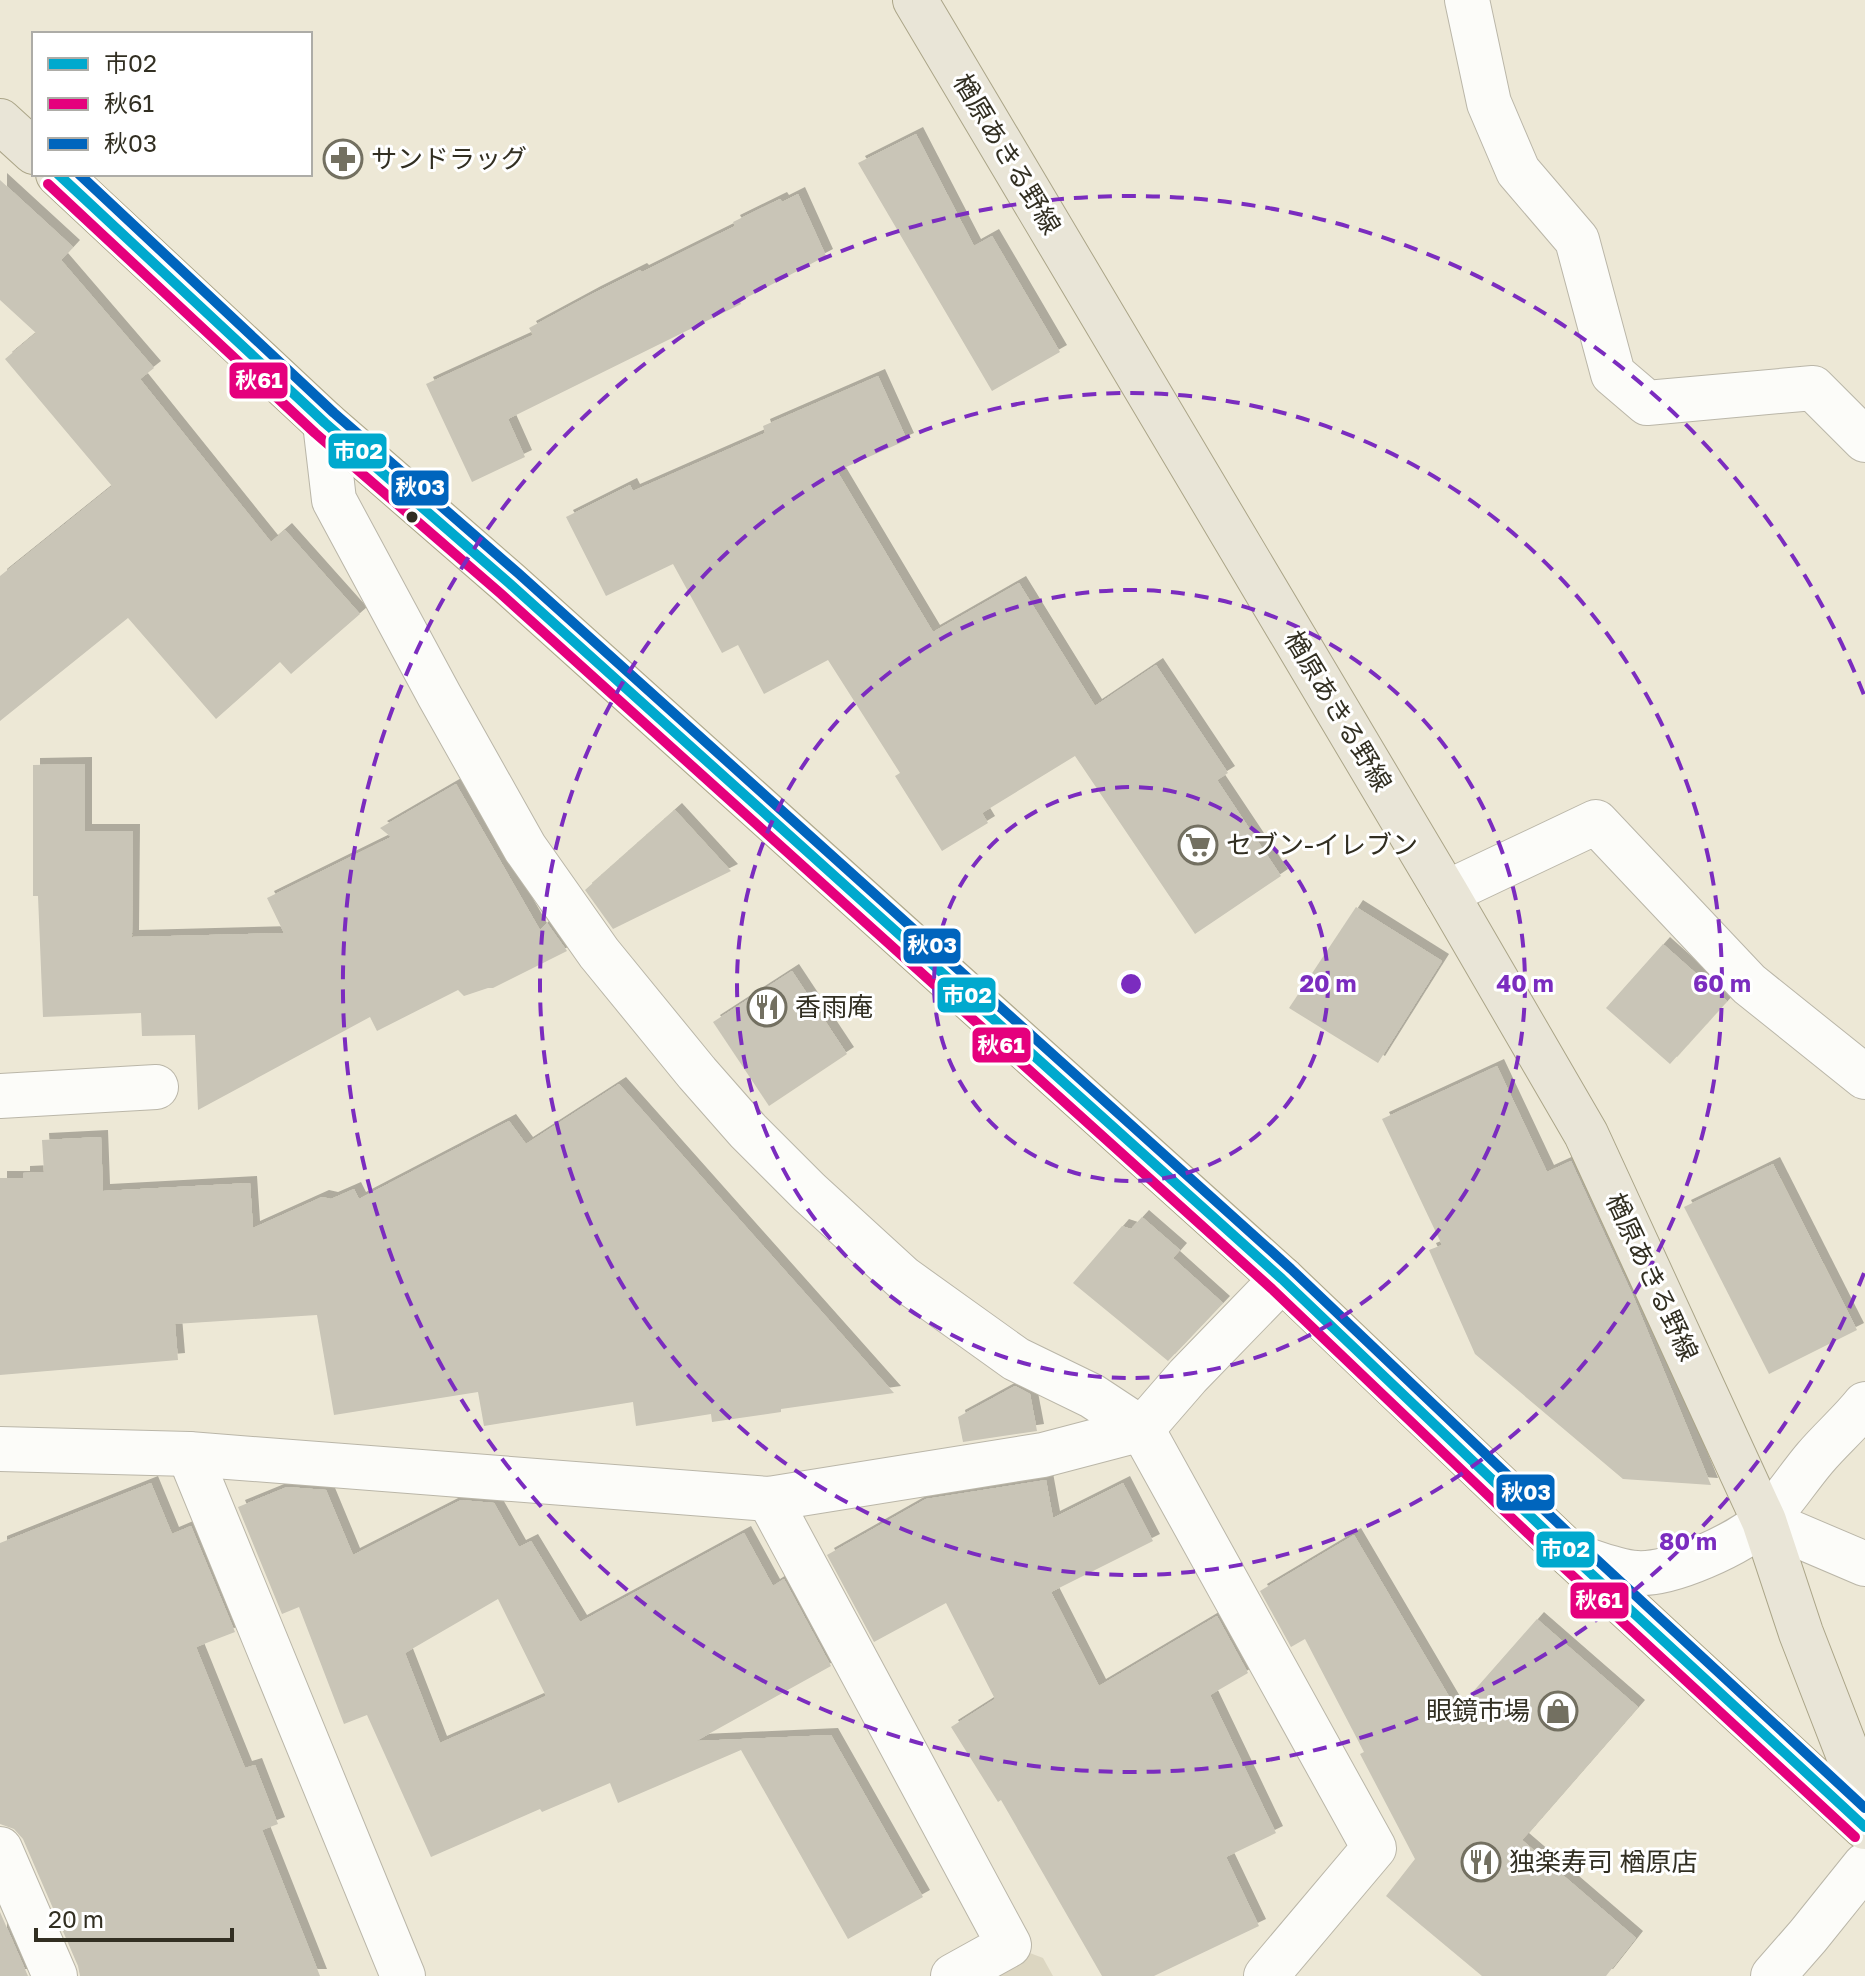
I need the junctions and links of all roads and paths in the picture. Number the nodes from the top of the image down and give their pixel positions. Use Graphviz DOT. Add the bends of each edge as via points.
graph roads {
  1 [pos="915,0"];
  2 [pos="1467,0"];
  3 [pos="0,121"];
  4 [pos="32,150"];
  5 [pos="60,176"];
  6 [pos="325,423"];
  7 [pos="1865,440"];
  8 [pos="1446,893"];
  9 [pos="1865,1077"];
  10 [pos="156,1087"];
  11 [pos="0,1096"];
  12 [pos="1282,1279"];
  13 [pos="1865,1404"];
  14 [pos="1142,1429"];
  15 [pos="0,1449"];
  16 [pos="189,1454"];
  17 [pos="769,1499"];
  18 [pos="1764,1521"];
  19 [pos="1571,1555"];
  20 [pos="1865,1564"];
  21 [pos="1865,1798"];
  22 [pos="1865,1827"];
  23 [pos="0,1849"];
  24 [pos="1865,1865"];
  25 [pos="55,1976"];
  26 [pos="403,1976"];
  27 [pos="953,1976"];
  28 [pos="1266,1976"];
  29 [pos="1773,1976"];
  1 -- 8 [label="main road, 楢原あきる野線"];
  2 -- 7 [label="street" via="1489,103 1518,171 1577,240 1613,374 1647,403 1813,388"];
  3 -- 4 [label="main road"];
  5 -- 6 [label="main road"];
  6 -- 12 [label="main road"];
  6 -- 14 [label="street" via="334,500 341,514 525,848 618,977 748,1131 903,1278 1016,1359 1092,1396"];
  8 -- 9 [label="street" via="1596,822 1749,984"];
  8 -- 18 [label="main road, 楢原あきる野線" via="1586,1134"];
  10 -- 11 [label="street"];
  12 -- 14 [label="street"];
  12 -- 19 [label="main road"];
  13 -- 18 [label="street"];
  14 -- 17 [label="street" via="1043,1455"];
  14 -- 28 [label="street" via="1374,1848"];
  15 -- 16 [label="street"];
  16 -- 17 [label="street"];
  16 -- 26 [label="street"];
  17 -- 27 [label="street" via="1009,1945"];
  18 -- 19 [label="street" via="1699,1559 1660,1570 1638,1573"];
  18 -- 20 [label="street"];
  18 -- 21 [label="main road, 楢原あきる野線"];
  19 -- 22 [label="main road"];
  23 -- 25 [label="street"];
  24 -- 29 [label="street"];
}
